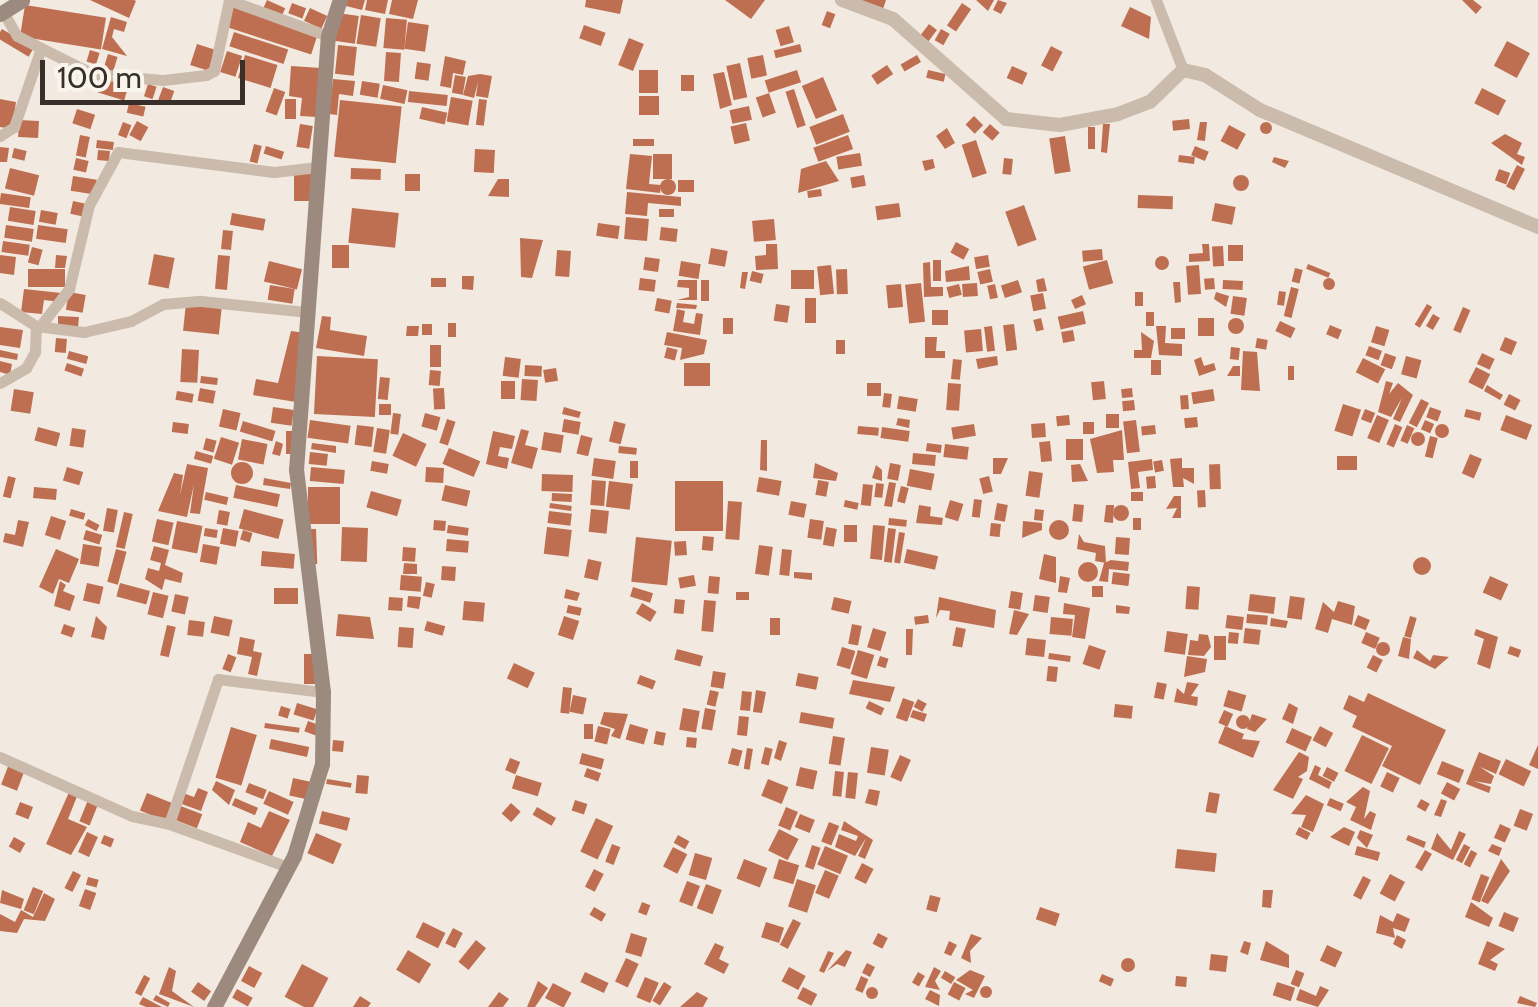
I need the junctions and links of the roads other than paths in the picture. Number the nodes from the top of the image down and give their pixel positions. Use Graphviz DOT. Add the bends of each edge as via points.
graph roads {
  1 [pos="22,0"];
  2 [pos="340,0"];
  3 [pos="842,0"];
  4 [pos="1156,0"];
  5 [pos="2,13"];
  6 [pos="328,36"];
  7 [pos="41,48"];
  8 [pos="1182,70"];
  9 [pos="0,136"];
  10 [pos="318,167"];
  11 [pos="1538,227"];
  12 [pos="0,303"];
  13 [pos="308,312"];
  14 [pos="39,325"];
  15 [pos="0,382"];
  16 [pos="323,692"];
  17 [pos="0,757"];
  18 [pos="168,824"];
  19 [pos="288,867"];
  20 [pos="214,1007"];
  1 -- 5 [label="main road"];
  2 -- 6 [label="main road"];
  3 -- 8 [label="street" via="893,19 1006,119 1060,124 1118,114 1150,102"];
  4 -- 8 [label="street"];
  5 -- 7 [label="street" via="18,36"];
  6 -- 7 [label="street" via="229,0 214,71 206,75 162,80 92,74"];
  6 -- 10 [label="main road"];
  7 -- 9 [label="street" via="14,128"];
  8 -- 11 [label="street" via="1205,75 1260,110 1448,194"];
  10 -- 13 [label="main road"];
  10 -- 14 [label="street" via="274,172 118,152 89,205 69,289"];
  12 -- 14 [label="street"];
  13 -- 14 [label="street" via="188,301 84,332"];
  13 -- 16 [label="main road" via="296,470"];
  14 -- 15 [label="street" via="26,368"];
  16 -- 18 [label="street" via="218,679"];
  16 -- 19 [label="main road" via="322,764"];
  17 -- 18 [label="street" via="132,816"];
  18 -- 19 [label="street"];
  19 -- 20 [label="main road"];
}
